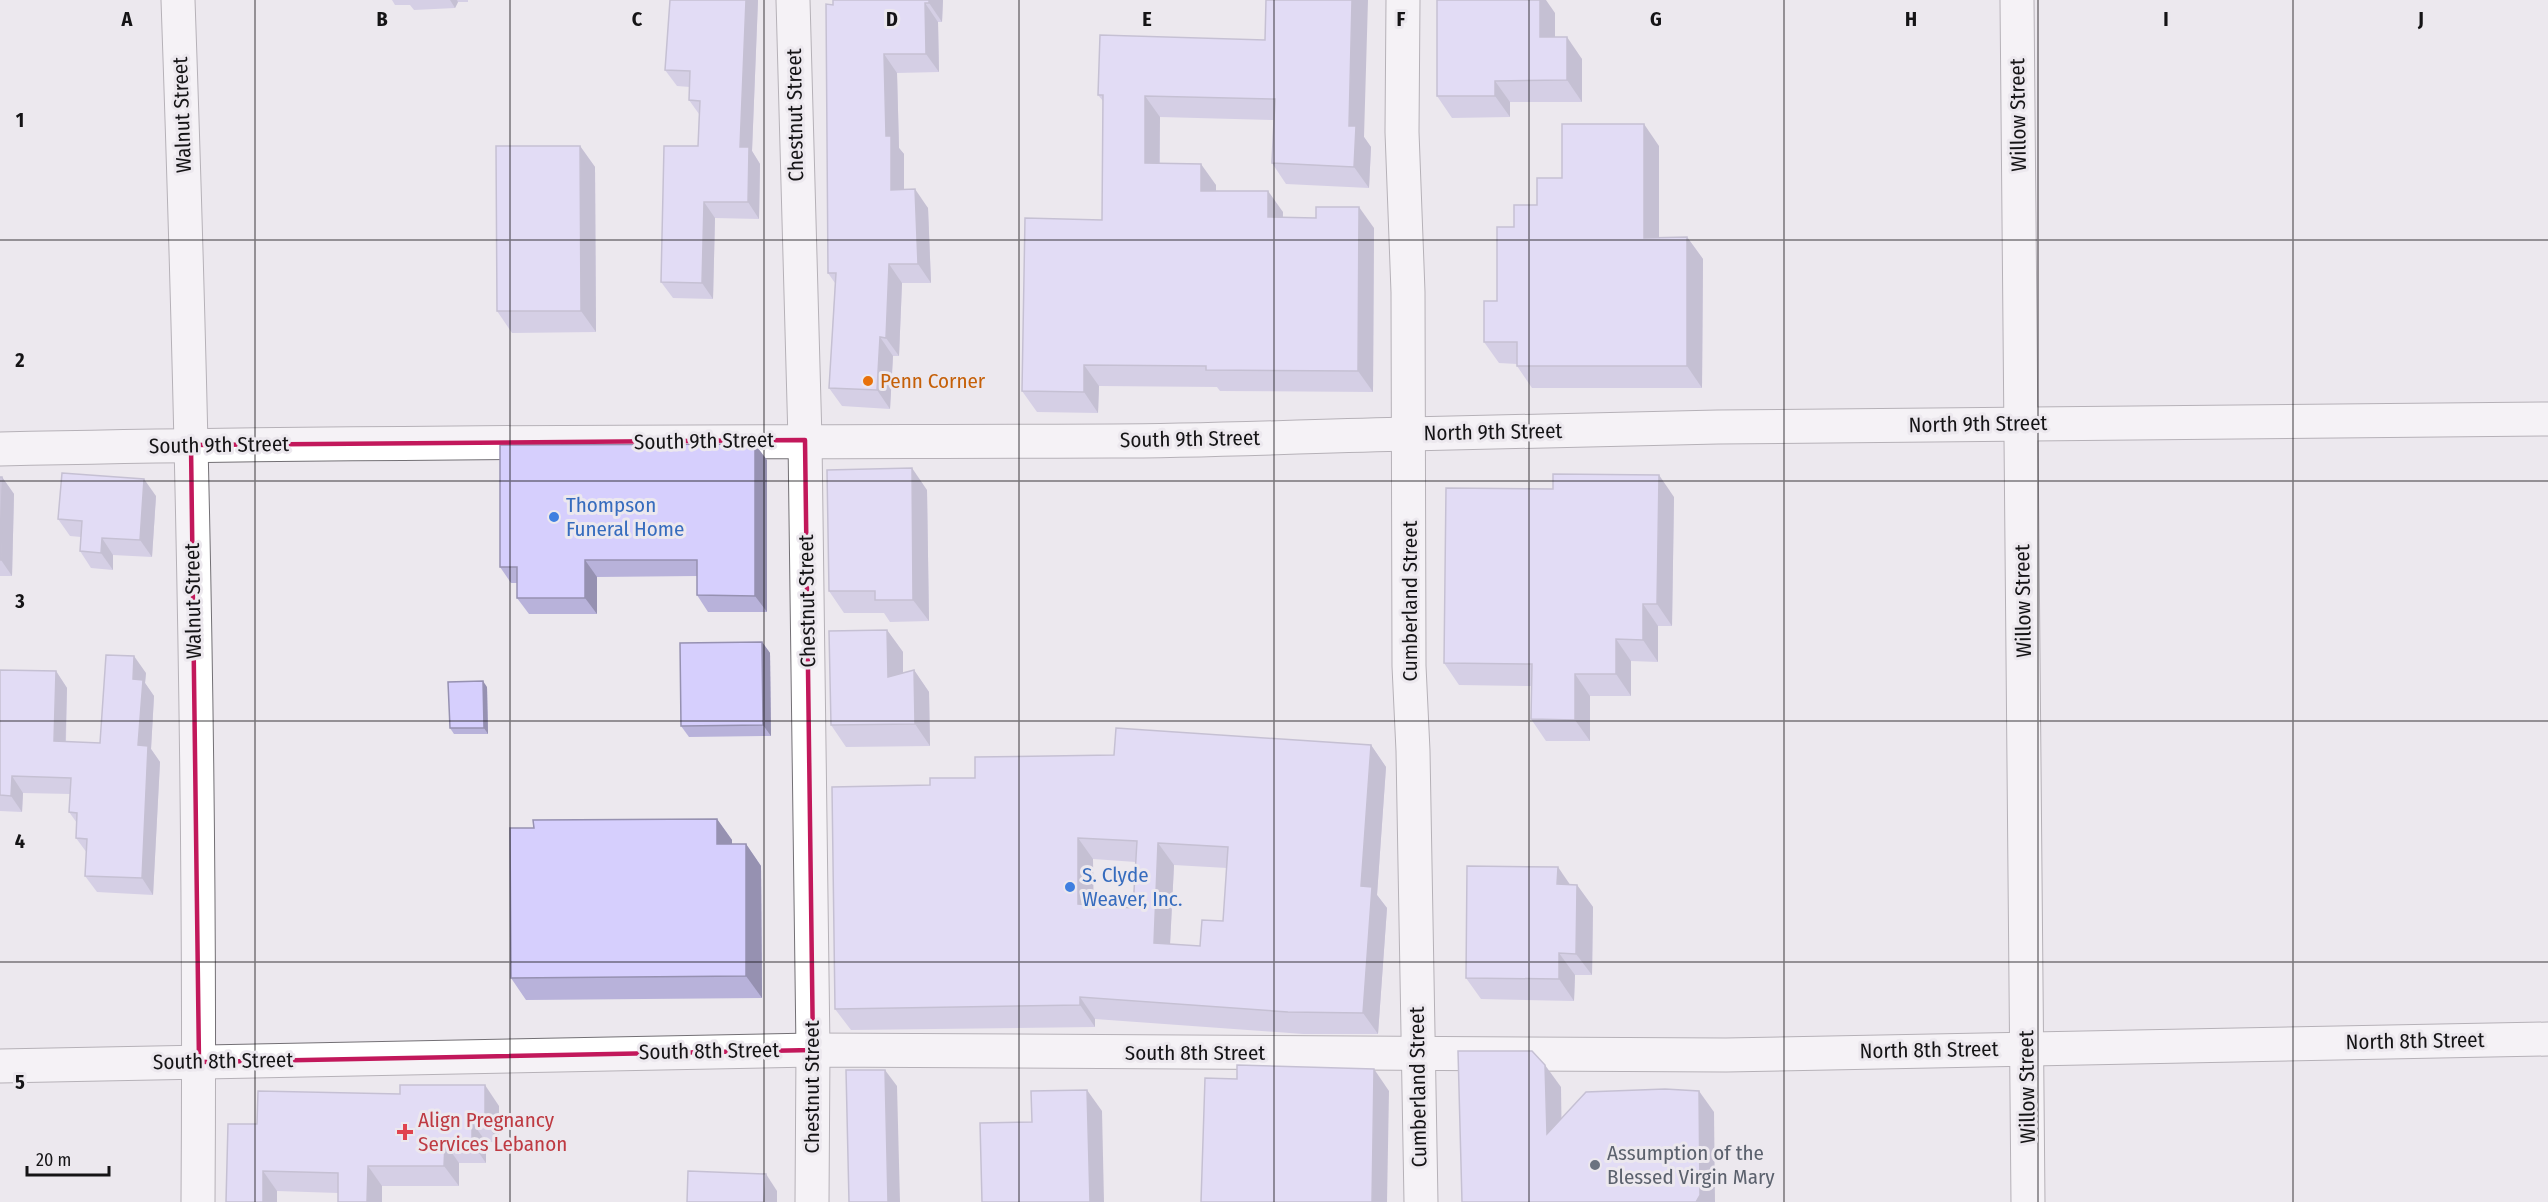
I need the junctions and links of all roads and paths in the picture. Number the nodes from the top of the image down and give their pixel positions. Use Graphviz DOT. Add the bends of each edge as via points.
graph roads {
  1 [pos="178,0"];
  2 [pos="793,0"];
  3 [pos="1403,0"];
  4 [pos="2017,0"];
  5 [pos="2548,419"];
  6 [pos="2021,423"];
  7 [pos="1409,434"];
  8 [pos="805,440"];
  9 [pos="191,445"];
  10 [pos="0,449"];
  11 [pos="2548,1039"];
  12 [pos="2027,1048"];
  13 [pos="813,1050"];
  14 [pos="1418,1053"];
  15 [pos="199,1062"];
  16 [pos="0,1066"];
  17 [pos="198,1202"];
  18 [pos="812,1202"];
  19 [pos="1421,1202"];
  20 [pos="2028,1202"];
  1 -- 9 [label="main road, Walnut Street"];
  2 -- 8 [label="main road, Chestnut Street"];
  3 -- 7 [label="main road, Cumberland Street"];
  4 -- 6 [label="main road, Willow Street"];
  5 -- 6 [label="main road, North 9th Street"];
  6 -- 7 [label="main road, North 9th Street"];
  6 -- 12 [label="main road, Willow Street"];
  7 -- 8 [label="main road, South 9th Street" via="1112,441"];
  7 -- 14 [label="main road, Cumberland Street"];
  8 -- 9 [label="main road, South 9th Street"];
  8 -- 13 [label="main road, Chestnut Street"];
  9 -- 10 [label="main road, South 9th Street"];
  9 -- 15 [label="main road, Walnut Street"];
  11 -- 12 [label="main road, North 8th Street"];
  12 -- 14 [label="main road, North 8th Street" via="1726,1055"];
  12 -- 20 [label="main road, Willow Street"];
  13 -- 14 [label="main road, South 8th Street"];
  13 -- 15 [label="main road, South 8th Street"];
  13 -- 18 [label="main road, Chestnut Street"];
  14 -- 19 [label="main road, Cumberland Street"];
  15 -- 16 [label="main road, South 8th Street"];
  15 -- 17 [label="main road, Walnut Street"];
}
